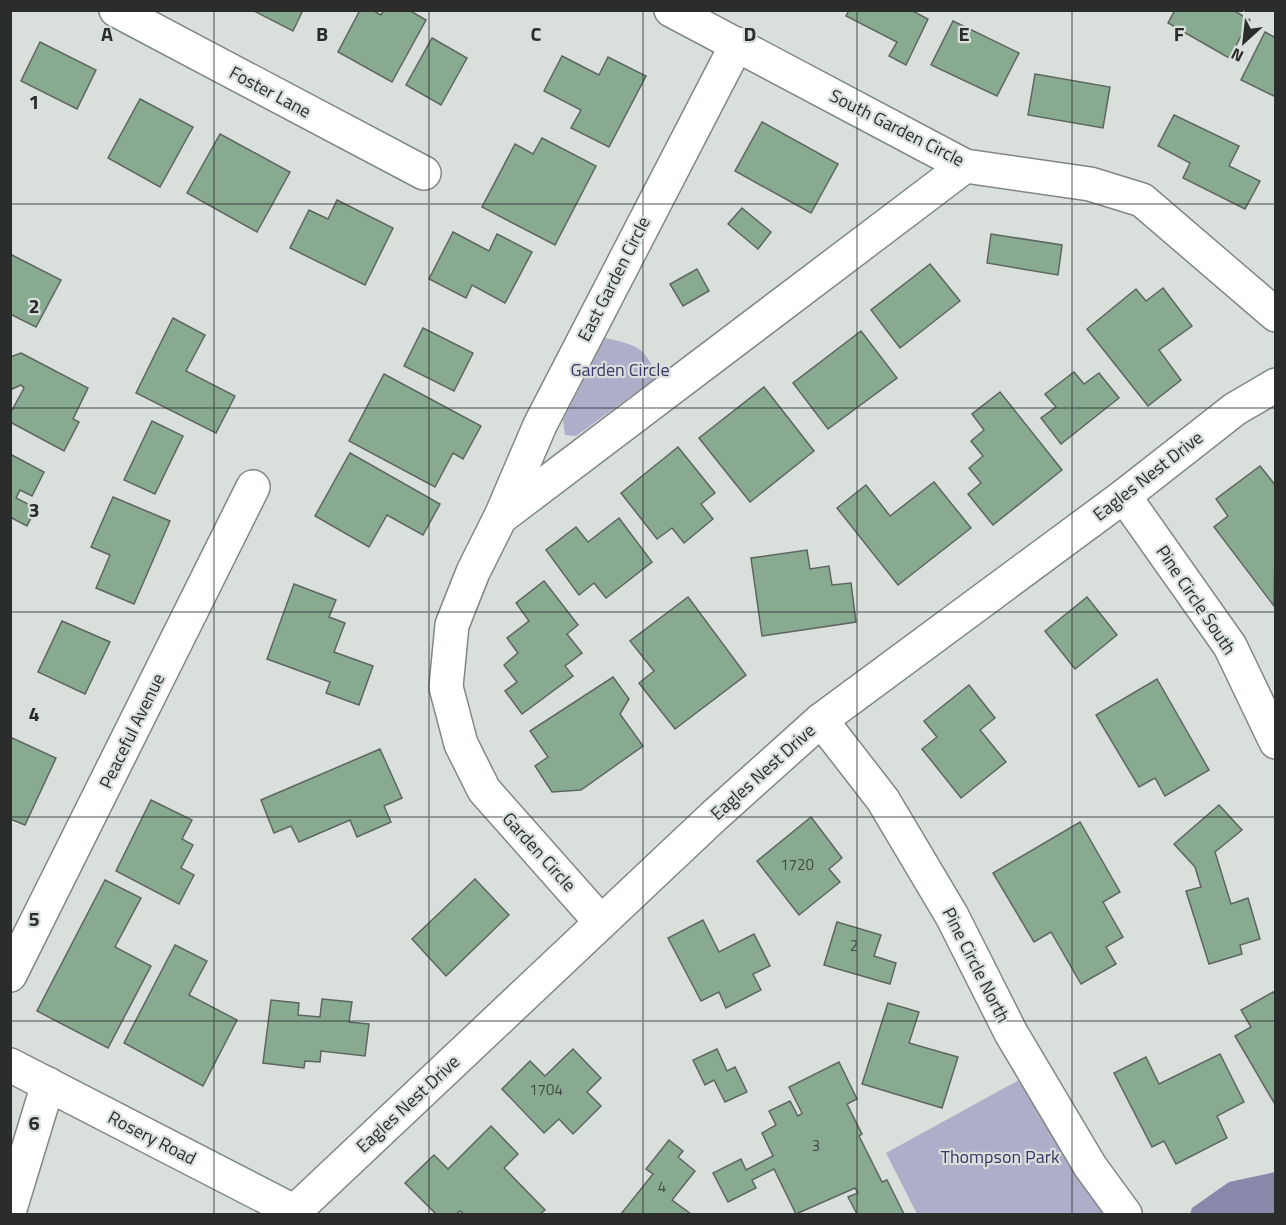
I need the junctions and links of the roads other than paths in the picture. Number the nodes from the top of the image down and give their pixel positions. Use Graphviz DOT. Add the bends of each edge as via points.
graph roads {
  1 [pos="671,10"];
  2 [pos="133,15"];
  3 [pos="737,44"];
  4 [pos="965,166"];
  5 [pos="424,173"];
  6 [pos="1275,315"];
  7 [pos="1275,386"];
  8 [pos="253,487"];
  9 [pos="1124,496"];
  10 [pos="500,518"];
  11 [pos="821,720"];
  12 [pos="1275,742"];
  13 [pos="600,921"];
  14 [pos="10,975"];
  15 [pos="10,1065"];
  16 [pos="48,1084"];
  17 [pos="10,1209"];
  18 [pos="296,1213"];
  19 [pos="1125,1215"];
  1 -- 3 [label="street, South Garden Circle"];
  2 -- 5 [label="street, Foster Lane"];
  3 -- 4 [label="street, South Garden Circle"];
  3 -- 10 [label="street, East Garden Circle" via="540,425"];
  4 -- 6 [label="street, South Garden Circle" via="1090,184 1142,200"];
  4 -- 10 [label="street, Garden Circle"];
  7 -- 9 [label="street, Eagles Nest Drive" via="1235,409"];
  8 -- 14 [label="street, Peaceful Avenue"];
  9 -- 11 [label="street, Eagles Nest Drive"];
  9 -- 12 [label="street, Pine Circle South" via="1230,646"];
  10 -- 13 [label="street, Garden Circle" via="452,626 446,687 461,744 483,790"];
  11 -- 13 [label="street, Eagles Nest Drive"];
  11 -- 19 [label="street, Pine Circle North" via="883,801 952,916 1011,1033 1090,1166"];
  13 -- 18 [label="street, Eagles Nest Drive"];
  15 -- 16 [label="street, Rosery Road"];
  16 -- 17 [label="street"];
  16 -- 18 [label="street, Rosery Road"];
}
